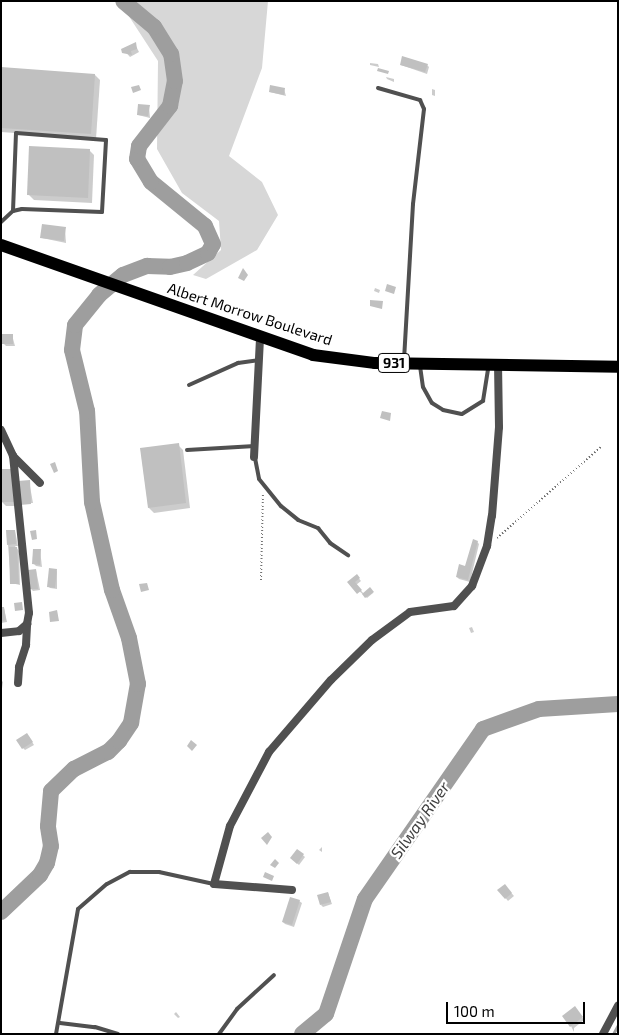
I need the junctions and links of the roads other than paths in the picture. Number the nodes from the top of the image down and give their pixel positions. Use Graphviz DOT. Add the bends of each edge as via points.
graph roads {
  1 [pos="378,88"];
  2 [pos="13,211"];
  3 [pos="1,222"];
  4 [pos="1,245"];
  5 [pos="260,337"];
  6 [pos="259,360"];
  7 [pos="404,363"];
  8 [pos="420,364"];
  9 [pos="493,365"];
  10 [pos="618,367"];
  11 [pos="189,386"];
  12 [pos="1,430"];
  13 [pos="255,446"];
  14 [pos="188,450"];
  15 [pos="13,456"];
  16 [pos="254,457"];
  17 [pos="40,483"];
  18 [pos="348,555"];
  19 [pos="27,624"];
  20 [pos="1,633"];
  21 [pos="18,682"];
  22 [pos="214,884"];
  23 [pos="292,890"];
  24 [pos="274,975"];
  25 [pos="618,1006"];
  26 [pos="60,1022"];
  27 [pos="56,1034"];
  28 [pos="118,1034"];
  29 [pos="219,1034"];
  30 [pos="603,1034"];
  1 -- 7 [label="lane" via="420,100 424,109 413,204"];
  2 -- 2 [label="lane" via="16,133 106,140 102,212"];
  2 -- 3 [label="lane"];
  4 -- 5 [label="highway, Albert Morrow Boulevard / 931"];
  5 -- 6 [label="street"];
  5 -- 7 [label="highway, Albert Morrow Boulevard / 931" via="313,355"];
  6 -- 11 [label="lane" via="238,363"];
  6 -- 13 [label="street"];
  7 -- 8 [label="highway, Albert Morrow Boulevard / 931"];
  8 -- 9 [label="highway, Albert Morrow Boulevard / 931"];
  8 -- 9 [label="lane" via="423,387 432,403 443,410 462,414 483,401"];
  9 -- 10 [label="highway, Albert Morrow Boulevard / 931"];
  9 -- 22 [label="street" via="499,427 487,546 476,577 464,597 446,608 420,608 394,623 331,680 282,736 241,801"];
  12 -- 15 [label="street"];
  13 -- 14 [label="lane"];
  13 -- 16 [label="street"];
  15 -- 17 [label="street"];
  15 -- 19 [label="street" via="29,613"];
  16 -- 18 [label="lane" via="256,473 263,485 289,514 318,528 330,543"];
  19 -- 20 [label="street" via="14,633"];
  19 -- 21 [label="street"];
  22 -- 23 [label="street"];
  22 -- 26 [label="lane" via="159,872 130,872 107,884 89,899 78,909 74,923"];
  24 -- 29 [label="lane" via="237,1009"];
  25 -- 30 [label="street"];
  26 -- 27 [label="lane"];
  26 -- 28 [label="lane"];
}
